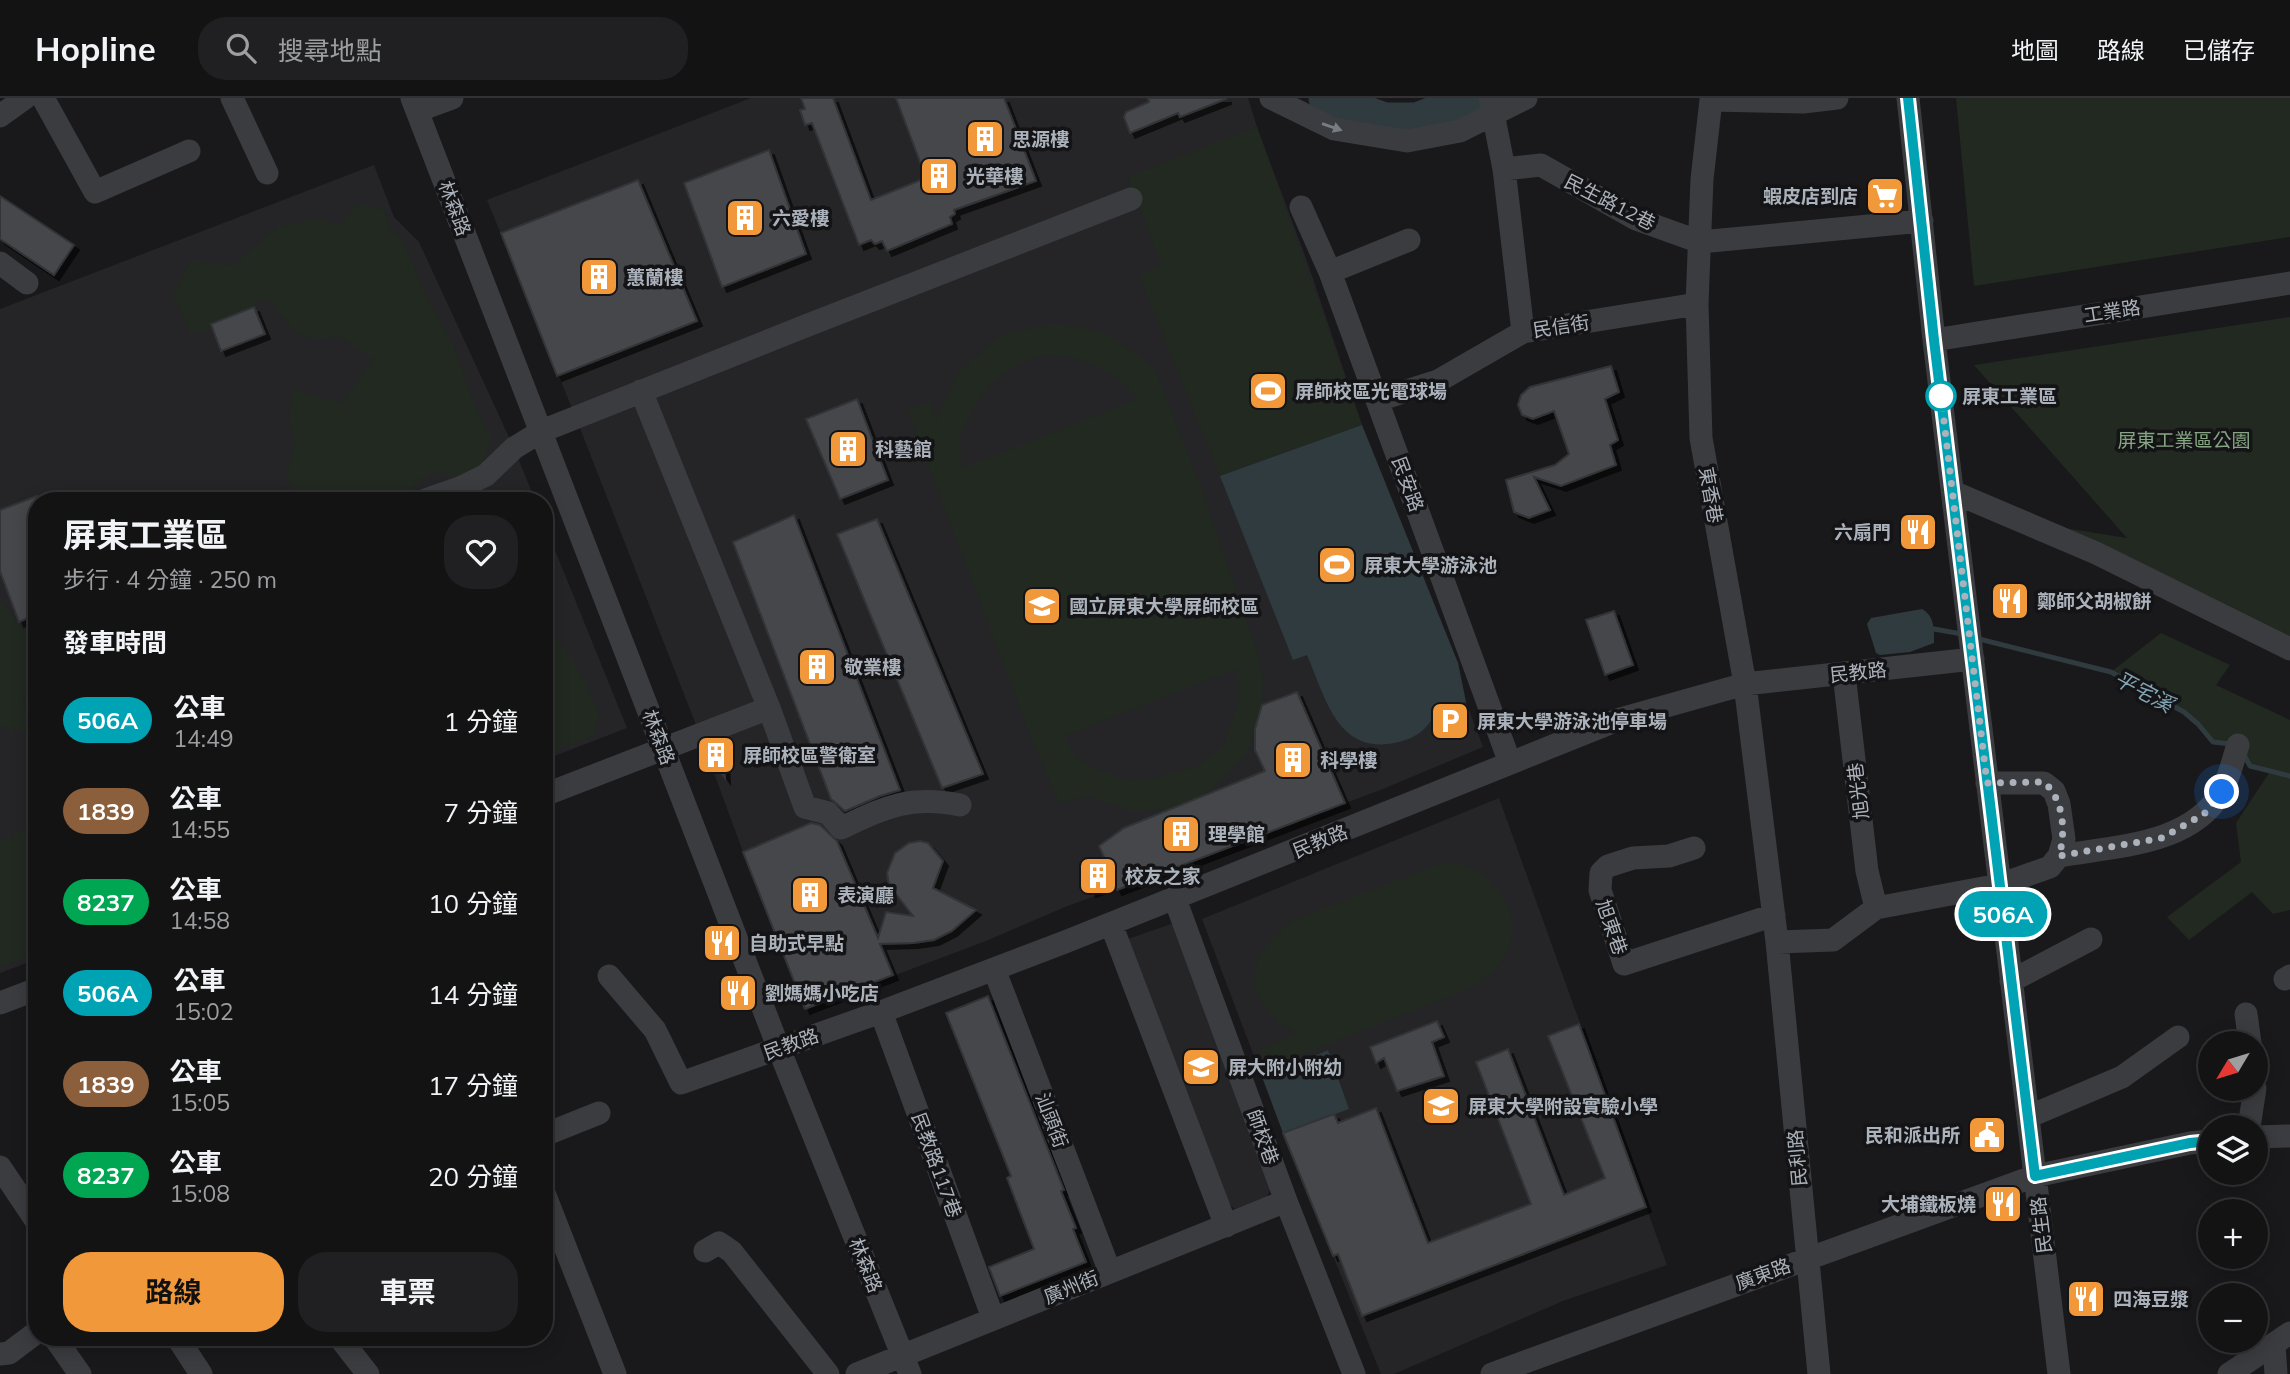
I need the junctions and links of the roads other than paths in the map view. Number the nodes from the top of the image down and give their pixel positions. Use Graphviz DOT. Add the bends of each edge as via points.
graph roads {
  1 [pos="25,98"];
  2 [pos="43,98"];
  3 [pos="232,98"];
  4 [pos="452,98"];
  5 [pos="1271,98"];
  6 [pos="1526,98"];
  7 [pos="1837,98"];
  8 [pos="1908,98"];
  9 [pos="1711,99"];
  10 [pos="415,104"];
  11 [pos="1492,106"];
  12 [pos="0,116"];
  13 [pos="189,151"];
  14 [pos="1504,169"];
  15 [pos="267,173"];
  16 [pos="1131,200"];
  17 [pos="1301,207"];
  18 [pos="1922,221"];
  19 [pos="1409,240"];
  20 [pos="1700,242"];
  21 [pos="0,263"];
  22 [pos="1330,272"];
  23 [pos="27,283"];
  24 [pos="2290,283"];
  25 [pos="1697,304"];
  26 [pos="1523,332"];
  27 [pos="1934,340"];
  28 [pos="641,391"];
  29 [pos="1378,400"];
  30 [pos="542,432"];
  31 [pos="448,492"];
  32 [pos="1952,492"];
  33 [pos="2290,649"];
  34 [pos="1973,659"];
  35 [pos="1844,674"];
  36 [pos="1745,684"];
  37 [pos="769,708"];
  38 [pos="2238,745"];
  39 [pos="664,750"];
  40 [pos="1510,763"];
  41 [pos="1987,783"];
  42 [pos="553,792"];
  43 [pos="961,805"];
  44 [pos="1694,848"];
  45 [pos="2059,856"];
  46 [pos="1999,885"];
  47 [pos="1175,899"];
  48 [pos="1876,908"];
  49 [pos="1774,915"];
  50 [pos="1111,924"];
  51 [pos="2091,939"];
  52 [pos="1777,942"];
  53 [pos="994,969"];
  54 [pos="609,976"];
  55 [pos="2011,981"];
  56 [pos="28,992"];
  57 [pos="0,1003"];
  58 [pos="881,1012"];
  59 [pos="2246,1014"];
  60 [pos="2248,1031"];
  61 [pos="2178,1037"];
  62 [pos="779,1049"];
  63 [pos="599,1113"];
  64 [pos="2028,1117"];
  65 [pos="553,1131"];
  66 [pos="2290,1136"];
  67 [pos="2268,1137"];
  68 [pos="2198,1142"];
  69 [pos="0,1167"];
  70 [pos="2035,1176"];
  71 [pos="1286,1201"];
  72 [pos="28,1209"];
  73 [pos="553,1216"];
  74 [pos="1226,1226"];
  75 [pos="705,1251"];
  76 [pos="1807,1258"];
  77 [pos="1110,1272"];
  78 [pos="993,1318"];
  79 [pos="2282,1338"];
  80 [pos="28,1339"];
  81 [pos="60,1346"];
  82 [pos="183,1346"];
  83 [pos="346,1346"];
  84 [pos="0,1354"];
  85 [pos="1549,1364"];
  86 [pos="906,1365"];
  87 [pos="80,1374"];
  88 [pos="201,1374"];
  89 [pos="368,1374"];
  90 [pos="615,1374"];
  91 [pos="828,1374"];
  92 [pos="857,1374"];
  93 [pos="1354,1374"];
  94 [pos="1492,1374"];
  95 [pos="1819,1374"];
  96 [pos="2059,1374"];
  97 [pos="2229,1374"];
  98 [pos="2276,1374"];
  1 -- 12 [label="street"];
  2 -- 13 [label="street" via="95,192"];
  3 -- 15 [label="street"];
  4 -- 10 [label="street"];
  5 -- 11 [label="street, one-way" via="1334,129 1406,141 1460,131"];
  6 -- 11 [label="street"];
  7 -- 9 [label="street" via="1803,102"];
  8 -- 18 [label="street"];
  9 -- 20 [label="street"];
  10 -- 30 [label="street, 林森路"];
  11 -- 14 [label="street"];
  14 -- 20 [label="street, 民生路12巷" via="1541,165 1636,219"];
  14 -- 26 [label="street"];
  16 -- 28 [label="street"];
  17 -- 22 [label="street, 民安路"];
  18 -- 20 [label="street"];
  18 -- 27 [label="street"];
  19 -- 22 [label="street"];
  20 -- 25 [label="street"];
  21 -- 23 [label="street"];
  22 -- 29 [label="street, 民安路"];
  24 -- 27 [label="street, 工業路"];
  25 -- 26 [label="street, 民信街"];
  25 -- 36 [label="street, 東香巷" via="1701,438"];
  26 -- 29 [label="street, 民信街" via="1438,382"];
  27 -- 32 [label="street"];
  28 -- 30 [label="street"];
  28 -- 37 [label="street"];
  29 -- 40 [label="street, 民安路"];
  30 -- 31 [label="street" via="514,448 486,475"];
  30 -- 39 [label="street, 林森路"];
  32 -- 33 [label="street" via="2096,553"];
  32 -- 34 [label="street, 民生路"];
  34 -- 35 [label="street, 民教路"];
  34 -- 41 [label="street, 民生路"];
  35 -- 36 [label="street, 民教路"];
  35 -- 48 [label="street, 旭光巷" via="1867,871"];
  36 -- 40 [label="street, 民教路" via="1620,719"];
  36 -- 49 [label="street"];
  37 -- 39 [label="street"];
  37 -- 43 [label="street" via="805,807 828,813 841,828 910,801"];
  38 -- 45 [label="street" via="2222,792 2204,814 2162,838"];
  39 -- 42 [label="street"];
  39 -- 62 [label="street, 林森路"];
  40 -- 47 [label="street, 民教路"];
  41 -- 45 [label="street" via="2044,782 2054,791 2064,839"];
  41 -- 46 [label="street, 民生路"];
  44 -- 49 [label="street, 旭東巷" via="1670,856 1633,858 1601,873 1600,890 1624,964"];
  45 -- 46 [label="street" via="2050,867"];
  46 -- 48 [label="street"];
  46 -- 55 [label="street, 民生路"];
  47 -- 50 [label="street, 民教路"];
  47 -- 71 [label="street, 師校巷"];
  48 -- 52 [label="street" via="1833,940"];
  49 -- 52 [label="street"];
  50 -- 53 [label="street, 民教路"];
  50 -- 74 [label="street"];
  51 -- 55 [label="street"];
  52 -- 76 [label="street, 民利路"];
  53 -- 58 [label="street, 民教路"];
  53 -- 77 [label="street, 汕頭街"];
  54 -- 62 [label="street, 民教路" via="655,1030 681,1083"];
  55 -- 64 [label="street, 民生路"];
  56 -- 57 [label="street"];
  58 -- 62 [label="street, 民教路"];
  58 -- 78 [label="street, 民教路117巷"];
  59 -- 60 [label="street"];
  61 -- 64 [label="street" via="2122,1077"];
  62 -- 86 [label="street, 林森路"];
  63 -- 65 [label="street"];
  64 -- 70 [label="street, 民生路"];
  66 -- 67 [label="street"];
  68 -- 70 [label="street, 廣東路"];
  69 -- 72 [label="street"];
  70 -- 76 [label="street, 廣東路"];
  70 -- 96 [label="street, 民生路"];
  71 -- 74 [label="street, 廣州街"];
  71 -- 93 [label="street, 師校巷"];
  73 -- 90 [label="street"];
  74 -- 77 [label="street, 廣州街"];
  75 -- 91 [label="street" via="719,1243 732,1252"];
  76 -- 85 [label="street, 廣東路"];
  76 -- 95 [label="street, 民利路"];
  77 -- 78 [label="street, 廣州街"];
  78 -- 86 [label="street, 廣州街"];
  79 -- 97 [label="street"];
  79 -- 98 [label="street"];
  80 -- 84 [label="street"];
  81 -- 87 [label="street"];
  82 -- 88 [label="street"];
  83 -- 89 [label="street"];
  85 -- 94 [label="street, 廣東路"];
  86 -- 92 [label="street, 廣州街"];
}
